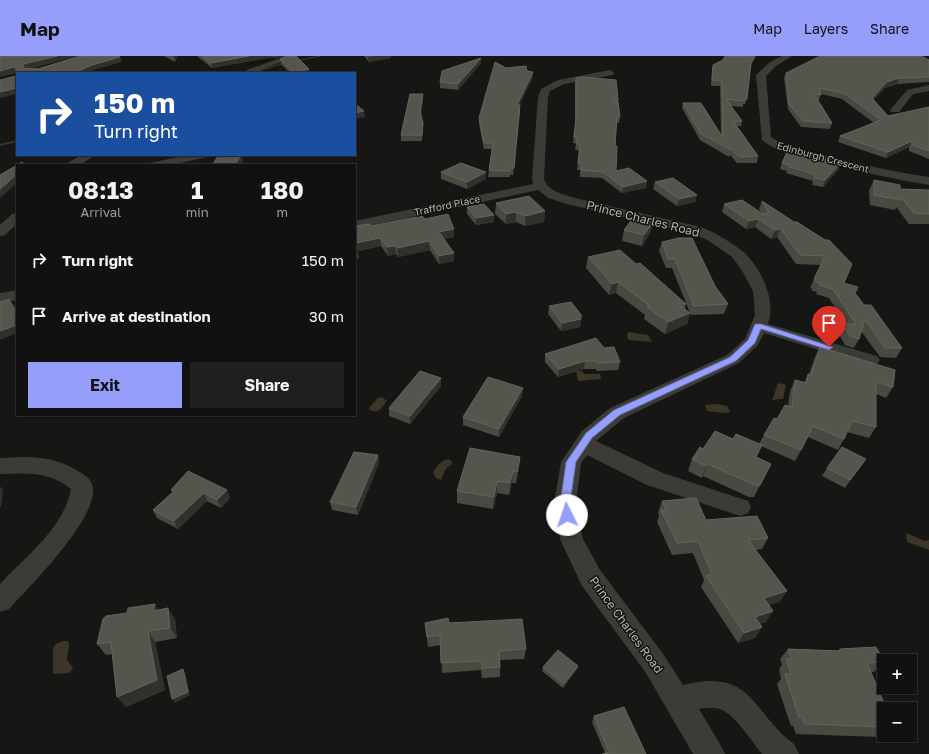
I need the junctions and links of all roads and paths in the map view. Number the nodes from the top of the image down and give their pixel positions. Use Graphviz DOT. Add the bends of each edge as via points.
graph roads {
  1 [pos="294,56"];
  2 [pos="788,56"];
  3 [pos="246,72"];
  4 [pos="610,73"];
  5 [pos="929,88"];
  6 [pos="895,110"];
  7 [pos="87,156"];
  8 [pos="199,156"];
  9 [pos="74,164"];
  10 [pos="159,164"];
  11 [pos="929,181"];
  12 [pos="540,186"];
  13 [pos="16,218"];
  14 [pos="356,225"];
  15 [pos="0,232"];
  16 [pos="16,295"];
  17 [pos="0,298"];
  18 [pos="758,326"];
  19 [pos="871,360"];
  20 [pos="583,444"];
  21 [pos="0,466"];
  22 [pos="740,507"];
  23 [pos="0,601"];
  24 [pos="678,700"];
  25 [pos="710,754"];
  26 [pos="784,754"];
  1 -- 3 [label="street"];
  2 -- 11 [label="street, Edinburgh Crescent" via="772,64 761,75 766,138 769,141 785,148 857,167"];
  4 -- 12 [label="street" via="561,82 546,89 543,97 538,179"];
  5 -- 6 [label="street" via="910,92"];
  7 -- 9 [label="street"];
  8 -- 10 [label="street"];
  12 -- 14 [label="street, Trafford Place"];
  12 -- 18 [label="street, Prince Charles Road" via="552,195 572,201 696,230 714,238 737,254 761,291 762,315"];
  13 -- 15 [label="street"];
  16 -- 17 [label="street"];
  18 -- 19 [label="street"];
  18 -- 20 [label="street, Prince Charles Road" via="752,341 733,359 617,413"];
  20 -- 22 [label="street" via="655,479"];
  20 -- 24 [label="street, Prince Charles Road" via="571,462 565,504 572,539 591,578"];
  21 -- 23 [label="street" via="52,467 70,475 82,486 79,505 59,538"];
  24 -- 25 [label="street, Prince Charles Road"];
  24 -- 26 [label="street" via="700,694 718,693 731,698 747,711 774,747"];
}
